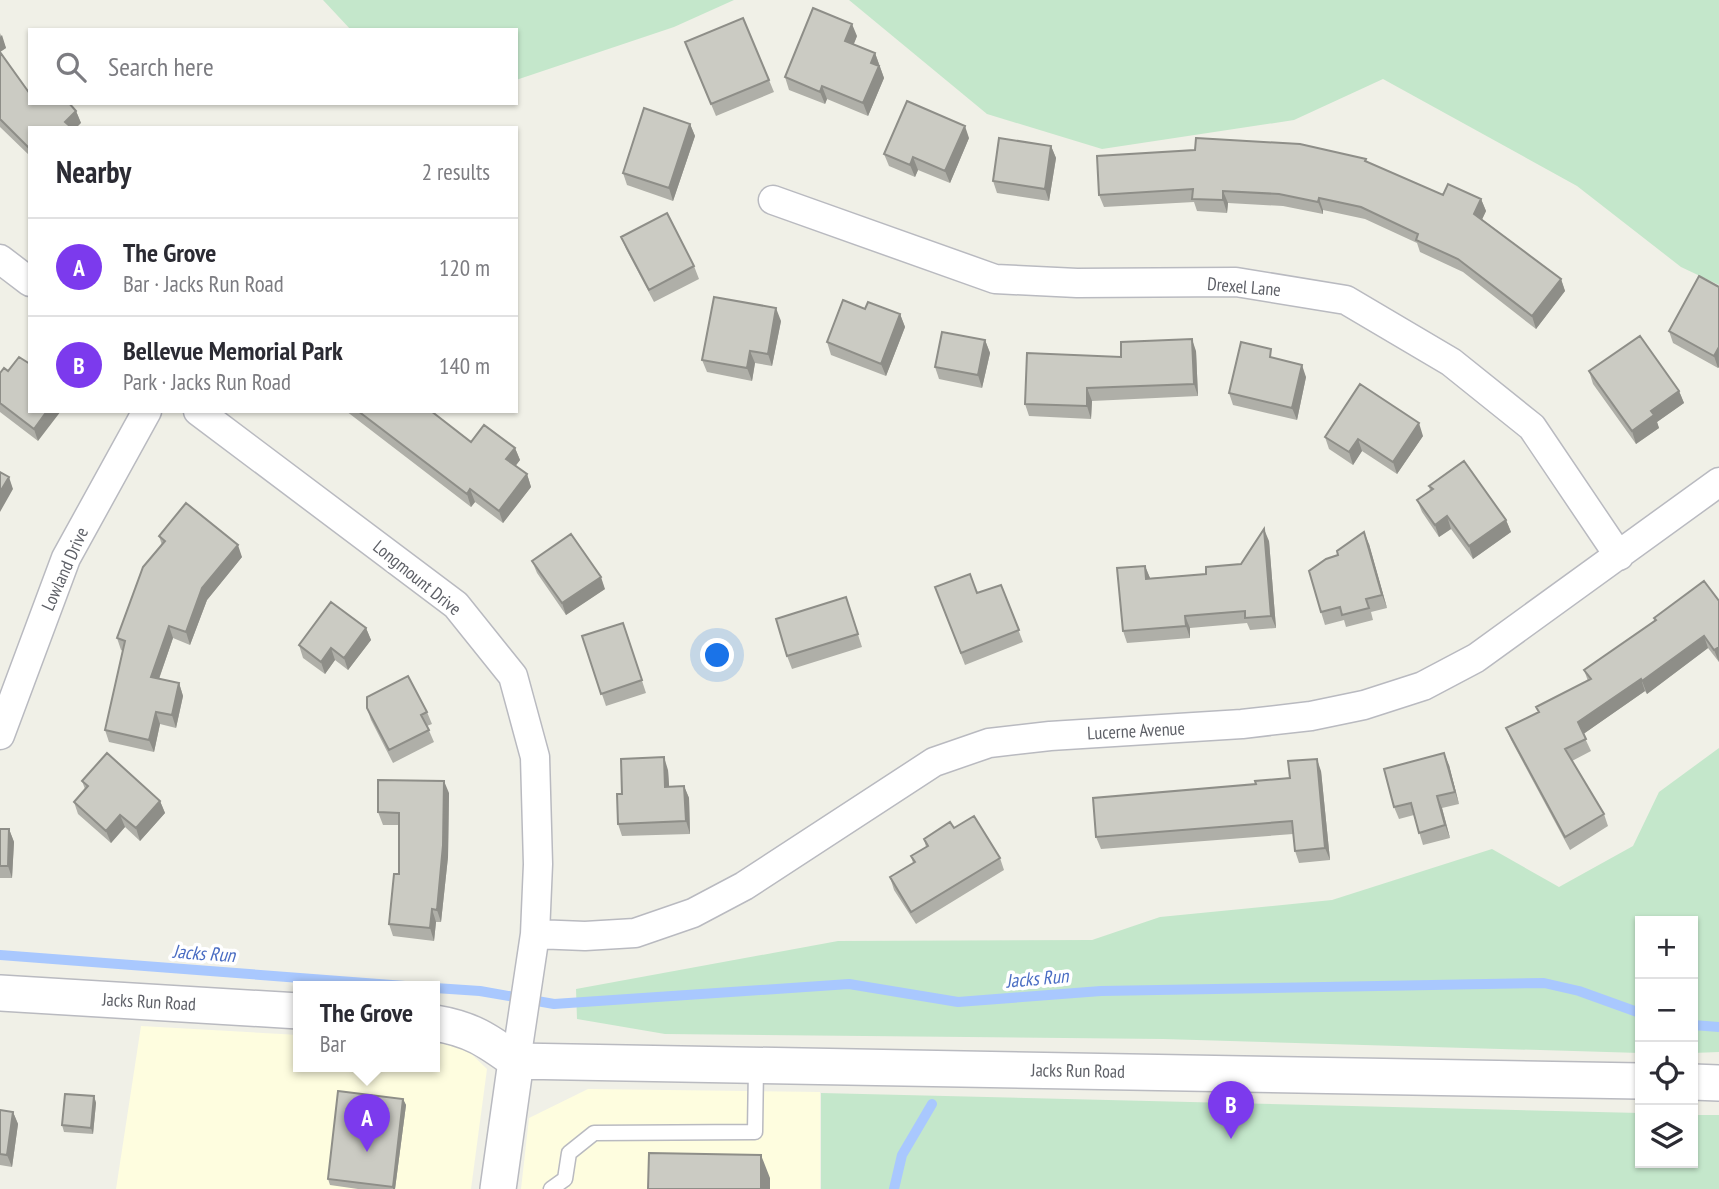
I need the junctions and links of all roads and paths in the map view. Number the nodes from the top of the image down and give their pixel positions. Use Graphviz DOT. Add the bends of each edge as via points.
graph roads {
  1 [pos="773,200"];
  2 [pos="0,259"];
  3 [pos="28,280"];
  4 [pos="146,413"];
  5 [pos="201,413"];
  6 [pos="1719,482"];
  7 [pos="1619,556"];
  8 [pos="0,735"];
  9 [pos="535,934"];
  10 [pos="0,993"];
  11 [pos="293,1011"];
  12 [pos="440,1024"];
  13 [pos="516,1061"];
  14 [pos="757,1067"];
  15 [pos="1635,1081"];
  16 [pos="1698,1082"];
  17 [pos="1719,1083"];
  18 [pos="504,1188"];
  19 [pos="551,1189"];
  1 -- 7 [label="street, Drexel Lane" via="995,279 1236,282 1346,300 1451,362 1532,427"];
  2 -- 3 [label="street"];
  4 -- 8 [label="street, Lowland Drive" via="66,558"];
  5 -- 9 [label="street, Longmount Drive" via="456,606 513,676 535,757"];
  6 -- 7 [label="street, Lucerne Avenue"];
  7 -- 9 [label="street, Lucerne Avenue" via="1476,658 1423,686 1311,716 989,743 934,762 744,886 693,913 635,933"];
  9 -- 13 [label="street, Longmount Drive"];
  10 -- 11 [label="street, Jacks Run Road"];
  12 -- 13 [label="street" via="482,1037"];
  13 -- 14 [label="street, Jacks Run Road"];
  13 -- 18 [label="street"];
  14 -- 15 [label="street, Jacks Run Road"];
  14 -- 19 [label="lane" via="755,1132 594,1133 569,1153 565,1179"];
  16 -- 17 [label="street"];
}
